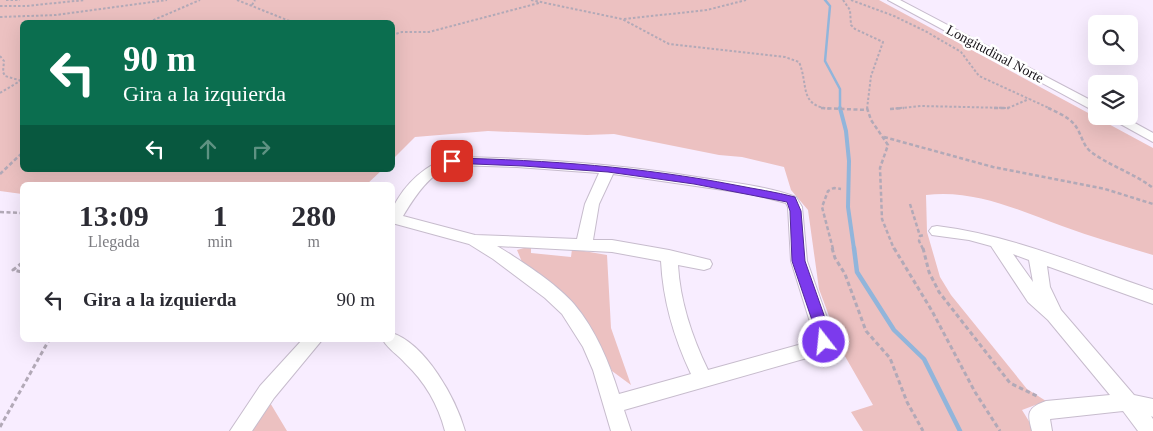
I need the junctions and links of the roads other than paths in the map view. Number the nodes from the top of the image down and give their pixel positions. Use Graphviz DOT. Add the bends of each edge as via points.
graph roads {
  1 [pos="893,0"];
  2 [pos="1088,104"];
  3 [pos="1129,125"];
  4 [pos="1153,138"];
  5 [pos="608,169"];
  6 [pos="395,217"];
  7 [pos="395,218"];
  8 [pos="937,230"];
  9 [pos="474,240"];
  10 [pos="526,242"];
  11 [pos="996,242"];
  12 [pos="584,244"];
  13 [pos="669,256"];
  14 [pos="1037,257"];
  15 [pos="512,264"];
  16 [pos="704,264"];
  17 [pos="1153,297"];
  18 [pos="1054,315"];
  19 [pos="311,342"];
  20 [pos="395,342"];
  21 [pos="702,378"];
  22 [pos="1128,402"];
  23 [pos="614,404"];
  24 [pos="1153,408"];
  25 [pos="240,431"];
  26 [pos="455,431"];
  27 [pos="621,431"];
  28 [pos="1042,431"];
  29 [pos="1150,431"];
  1 -- 2 [label="street, Longitudinal Norte"];
  3 -- 4 [label="street"];
  5 -- 6 [label="street" via="488,161 442,163 416,188"];
  5 -- 12 [label="street" via="592,204"];
  5 -- 21 [label="street" via="738,188 783,197 794,203 799,261 824,342 814,348"];
  7 -- 9 [label="street"];
  8 -- 11 [label="street"];
  9 -- 10 [label="street"];
  9 -- 15 [label="street"];
  10 -- 12 [label="street"];
  10 -- 15 [label="street" via="509,251"];
  11 -- 14 [label="street"];
  11 -- 18 [label="street" via="1034,297"];
  12 -- 13 [label="street"];
  13 -- 16 [label="street"];
  13 -- 21 [label="street" via="676,312"];
  14 -- 17 [label="street"];
  14 -- 18 [label="street" via="1042,287"];
  15 -- 23 [label="street" via="568,309 591,344"];
  18 -- 22 [label="street"];
  19 -- 25 [label="street" via="267,392"];
  20 -- 26 [label="street" via="408,352 438,390"];
  21 -- 23 [label="street"];
  22 -- 24 [label="street"];
  22 -- 28 [label="street" via="1046,410 1038,416"];
  22 -- 29 [label="street"];
  23 -- 27 [label="street"];
}
